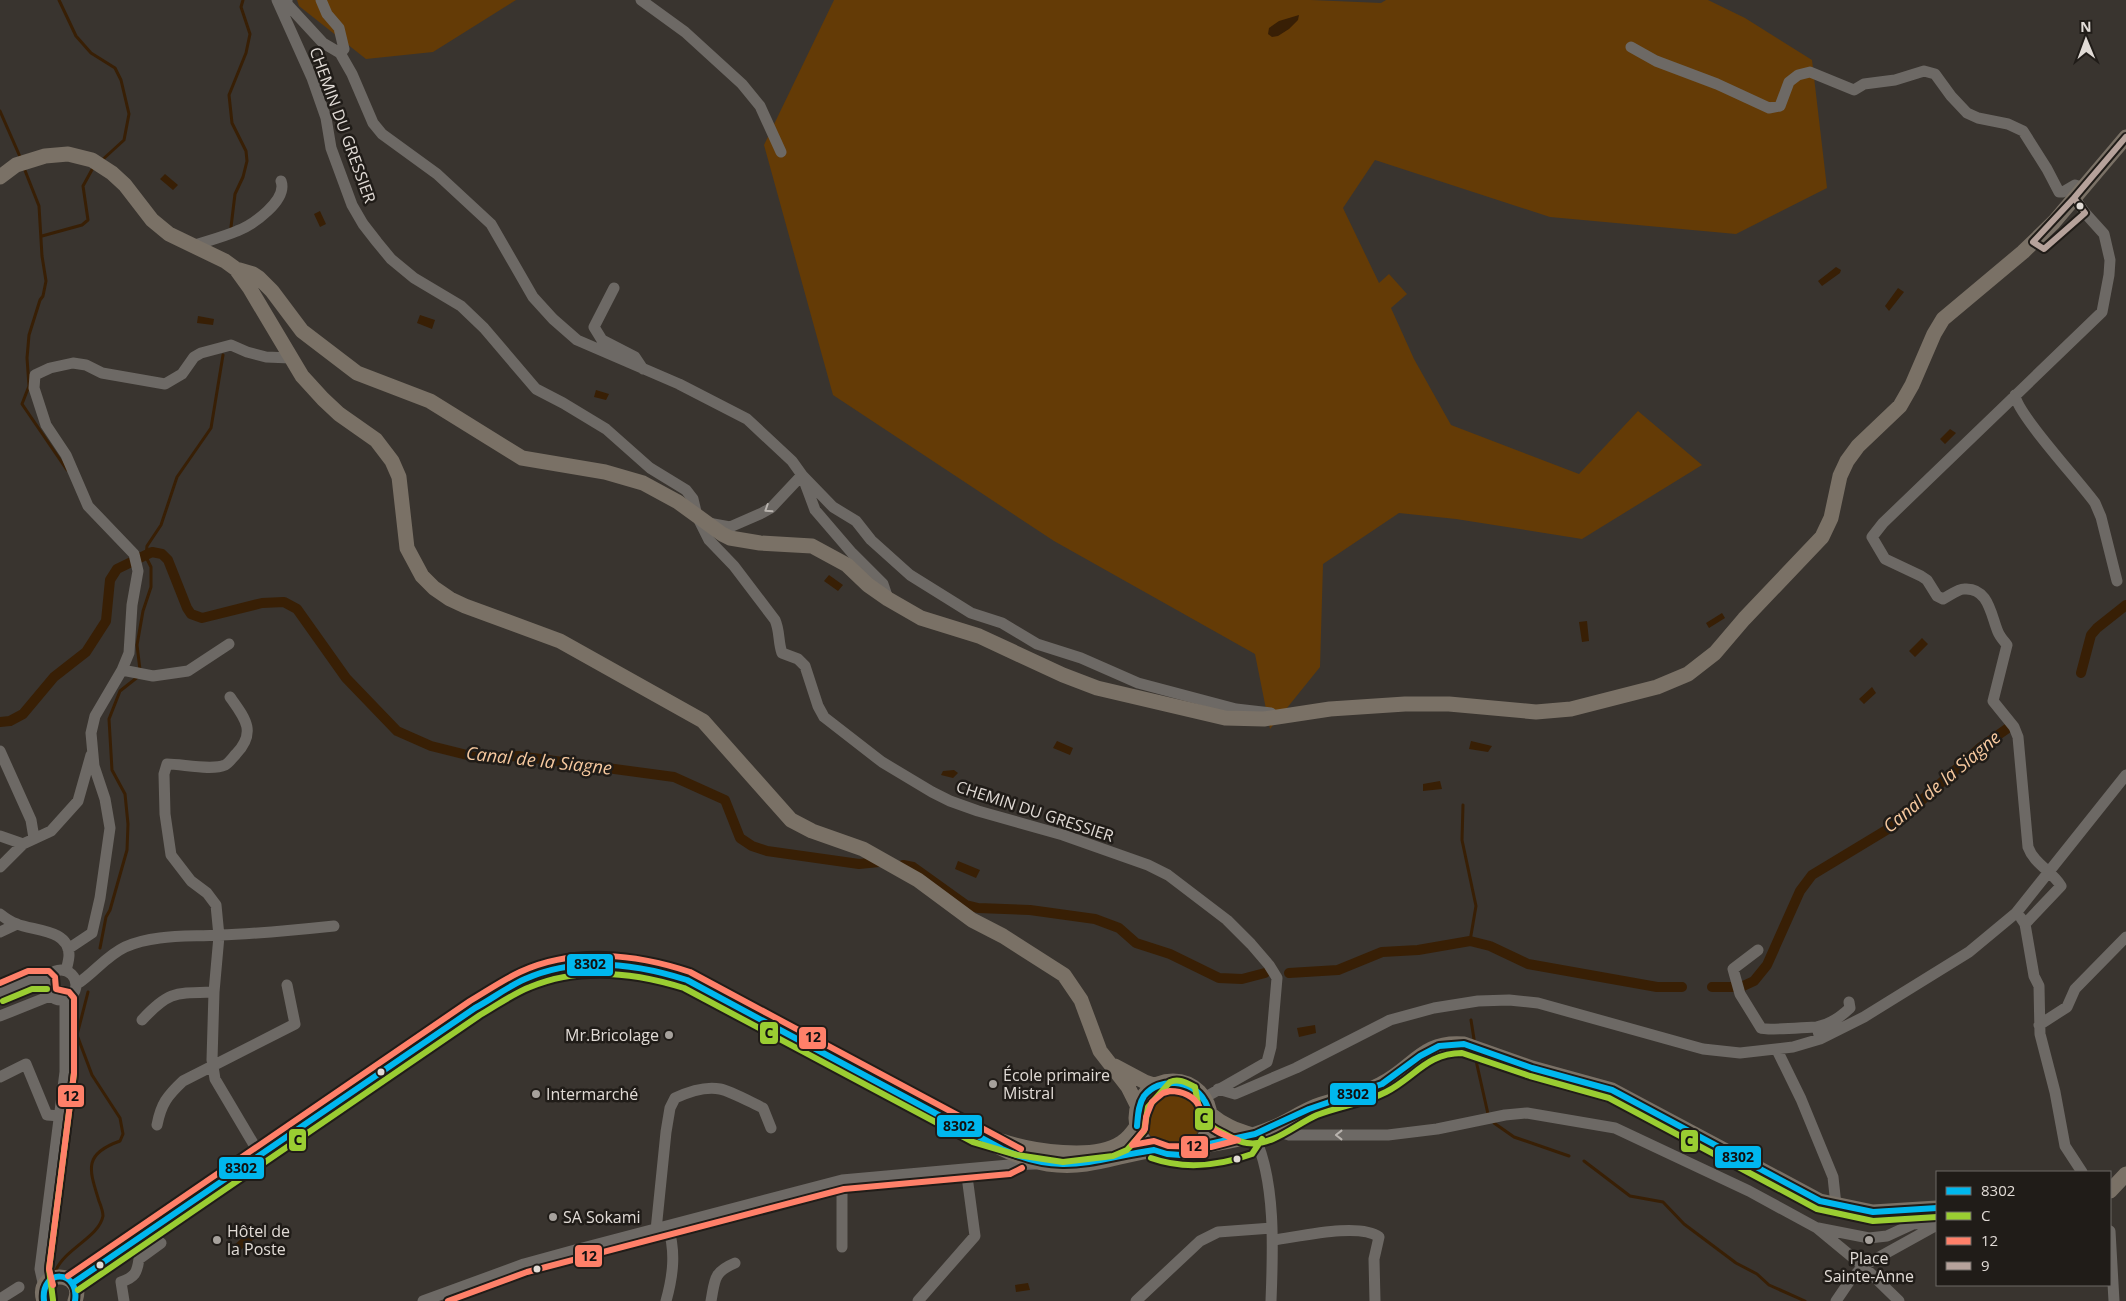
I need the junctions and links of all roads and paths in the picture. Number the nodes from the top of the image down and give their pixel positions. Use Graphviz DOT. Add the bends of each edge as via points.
graph roads {
  1 [pos="277,0"];
  2 [pos="287,0"];
  3 [pos="321,0"];
  4 [pos="641,0"];
  5 [pos="1631,47"];
  6 [pos="340,54"];
  7 [pos="2126,137"];
  8 [pos="781,152"];
  9 [pos="0,177"];
  10 [pos="281,181"];
  11 [pos="2078,192"];
  12 [pos="192,246"];
  13 [pos="236,270"];
  14 [pos="614,288"];
  15 [pos="291,358"];
  16 [pos="644,370"];
  17 [pos="2014,395"];
  18 [pos="802,475"];
  19 [pos="702,519"];
  20 [pos="2117,581"];
  21 [pos="888,599"];
  22 [pos="229,644"];
  23 [pos="122,670"];
  24 [pos="230,697"];
  25 [pos="1290,716"];
  26 [pos="0,751"];
  27 [pos="92,751"];
  28 [pos="2126,775"];
  29 [pos="0,836"];
  30 [pos="34,838"];
  31 [pos="23,844"];
  32 [pos="0,867"];
  33 [pos="2016,913"];
  34 [pos="0,914"];
  35 [pos="17,924"];
  36 [pos="2025,924"];
  37 [pos="334,926"];
  38 [pos="0,932"];
  39 [pos="219,936"];
  40 [pos="2126,937"];
  41 [pos="68,949"];
  42 [pos="1758,950"];
  43 [pos="66,971"];
  44 [pos="47,980"];
  45 [pos="77,984"];
  46 [pos="288,985"];
  47 [pos="0,992"];
  48 [pos="214,992"];
  49 [pos="50,996"];
  50 [pos="65,1000"];
  51 [pos="1849,1002"];
  52 [pos="0,1016"];
  53 [pos="142,1020"];
  54 [pos="2040,1025"];
  55 [pos="1818,1027"];
  56 [pos="1820,1039"];
  57 [pos="1777,1050"];
  58 [pos="1107,1061"];
  59 [pos="213,1066"];
  60 [pos="0,1078"];
  61 [pos="1157,1086"];
  62 [pos="1218,1089"];
  63 [pos="1204,1098"];
  64 [pos="1138,1107"];
  65 [pos="1210,1114"];
  66 [pos="61,1116"];
  67 [pos="157,1125"];
  68 [pos="1137,1126"];
  69 [pos="770,1128"];
  70 [pos="1273,1128"];
  71 [pos="977,1134"];
  72 [pos="1254,1135"];
  73 [pos="1198,1146"];
  74 [pos="1154,1150"];
  75 [pos="260,1155"];
  76 [pos="1061,1160"];
  77 [pos="1015,1162"];
  78 [pos="966,1169"];
  79 [pos="2081,1171"];
  80 [pos="2126,1175"];
  81 [pos="842,1180"];
  82 [pos="2111,1190"];
  83 [pos="1836,1205"];
  84 [pos="1936,1208"];
  85 [pos="1936,1223"];
  86 [pos="1936,1224"];
  87 [pos="668,1226"];
  88 [pos="1272,1228"];
  89 [pos="1817,1228"];
  90 [pos="656,1230"];
  91 [pos="1274,1240"];
  92 [pos="161,1243"];
  93 [pos="842,1248"];
  94 [pos="2111,1248"];
  95 [pos="735,1263"];
  96 [pos="1863,1266"];
  97 [pos="73,1283"];
  98 [pos="19,1287"];
  99 [pos="45,1293"];
  100 [pos="0,1299"];
  101 [pos="75,1301"];
  102 [pos="124,1301"];
  103 [pos="423,1301"];
  104 [pos="666,1301"];
  105 [pos="710,1301"];
  106 [pos="918,1301"];
  107 [pos="1136,1301"];
  108 [pos="1271,1301"];
  109 [pos="1375,1301"];
  110 [pos="1836,1301"];
  111 [pos="1899,1301"];
  112 [pos="2114,1301"];
  1 -- 19 [label="street, CHEMIN DU GRESSIER" via="312,78 352,205 377,242 414,278 462,306 536,389 606,430 650,468 686,490"];
  2 -- 6 [label="street" via="303,23"];
  3 -- 6 [label="street" via="327,14 339,28 344,49"];
  4 -- 8 [label="street" via="684,32 742,84 760,106"];
  5 -- 11 [label="street" via="1656,61 1769,108 1780,106 1789,82 1810,72 1854,90 1864,84 1895,80 1924,71 1935,74 1967,113 2023,131 2059,192 2075,186"];
  6 -- 16 [label="street" via="382,134 437,174 491,224 533,297 554,319 577,340"];
  7 -- 11 [label="main road"];
  9 -- 12 [label="main road" via="16,165 45,156 82,156 108,169 152,220"];
  10 -- 12 [label="street" via="280,197 262,215 239,230"];
  11 -- 17 [label="street" via="2085,213 2104,234 2110,260 2102,312"];
  11 -- 25 [label="main road" via="2033,242 1943,319 1900,406 1847,461 1840,476 1831,518 1822,537 1715,653 1688,674 1641,692 1571,709 1544,712 1449,704 1405,704 1330,709"];
  12 -- 13 [label="main road" via="225,261"];
  13 -- 15 [label="main road"];
  13 -- 19 [label="main road" via="259,278 302,331 357,372 430,401 522,458 605,472 643,483"];
  14 -- 16 [label="street" via="594,327 602,340 635,357"];
  15 -- 23 [label="street" via="266,356 231,345 200,353 182,374 165,384 73,363 35,375 34,388 46,425 66,456 88,506 134,554 138,571 129,653"];
  15 -- 58 [label="main road" via="323,399 376,440 392,461 398,477 406,548 422,576 434,588 465,606 560,641 703,721 791,820 812,831 863,848 918,880 972,920 1064,975 1081,1000 1100,1051"];
  16 -- 18 [label="street" via="747,419 792,461"];
  17 -- 20 [label="street" via="2030,422 2095,503"];
  17 -- 36 [label="street" via="1872,537 1885,559 1927,580 1943,600 1963,588 1971,589 1988,602 1999,634 2007,645 1993,701 2018,737 2031,856 2056,877 2061,886"];
  18 -- 19 [label="street, one-way" via="771,508 762,513 730,527"];
  18 -- 21 [label="street" via="815,510 883,584"];
  18 -- 25 [label="street" via="833,507 856,521 871,540 910,575 972,613 1002,622 1037,644 1081,658 1138,683 1236,708"];
  19 -- 21 [label="main road" via="730,538 812,546 847,565"];
  19 -- 62 [label="street, CHEMIN DU GRESSIER" via="709,540 734,566 775,620 782,652 805,666 820,712 882,762 950,801 1063,835 1168,875 1227,920 1251,944 1277,978 1271,1047 1267,1062"];
  21 -- 25 [label="main road" via="921,618 979,636 1096,688 1225,718 1264,720"];
  22 -- 23 [label="street" via="188,671 153,676"];
  23 -- 27 [label="street" via="95,716 91,733"];
  24 -- 39 [label="street" via="244,718 248,731 244,745 225,765 167,764 164,774 171,855 191,882 207,893 216,905"];
  26 -- 30 [label="street" via="31,820"];
  27 -- 30 [label="street" via="78,801 51,831"];
  27 -- 41 [label="street" via="106,798 110,828 107,854 92,933"];
  28 -- 33 [label="street"];
  29 -- 31 [label="street"];
  30 -- 31 [label="street"];
  31 -- 32 [label="street"];
  33 -- 36 [label="street"];
  33 -- 56 [label="street" via="1969,952 1864,1017"];
  34 -- 35 [label="street"];
  35 -- 38 [label="street"];
  35 -- 41 [label="street" via="53,933"];
  36 -- 54 [label="street" via="2034,976 2039,986"];
  37 -- 39 [label="street"];
  39 -- 45 [label="street" via="165,937 126,946 111,954"];
  39 -- 48 [label="street"];
  40 -- 54 [label="street" via="2075,989 2068,1008"];
  41 -- 43 [label="street" via="70,956"];
  42 -- 55 [label="street" via="1733,969 1740,994 1761,1028"];
  43 -- 44 [label="street" via="55,972"];
  43 -- 45 [label="street" via="74,976"];
  44 -- 47 [label="street" via="30,980"];
  44 -- 49 [label="street"];
  45 -- 50 [label="street" via="72,996"];
  46 -- 59 [label="street" via="295,1024"];
  48 -- 53 [label="street" via="181,992 161,1000"];
  48 -- 59 [label="street"];
  49 -- 50 [label="street"];
  49 -- 52 [label="street"];
  50 -- 66 [label="street"];
  51 -- 55 [label="street" via="1850,1008 1839,1018"];
  54 -- 79 [label="street" via="2065,1146"];
  55 -- 56 [label="street"];
  56 -- 57 [label="street"];
  57 -- 62 [label="street" via="1740,1053 1703,1049 1538,1004 1509,1000 1478,1001 1390,1020 1296,1068 1235,1094"];
  57 -- 83 [label="street" via="1833,1177"];
  58 -- 61 [label="main road"];
  58 -- 64 [label="main road" via="1128,1087"];
  59 -- 67 [label="street" via="183,1081 169,1094 160,1108"];
  59 -- 75 [label="street" via="215,1079"];
  60 -- 66 [label="street" via="26,1064 47,1115"];
  61 -- 63 [label="main road" via="1167,1082 1183,1083"];
  61 -- 64 [label="main road" via="1142,1098"];
  62 -- 63 [label="street, CHEMIN DU GRESSIER"];
  63 -- 65 [label="main road"];
  64 -- 68 [label="main road"];
  65 -- 72 [label="main road" via="1236,1130"];
  65 -- 73 [label="main road" via="1208,1131"];
  66 -- 99 [label="street" via="42,1246 48,1267"];
  68 -- 74 [label="main road" via="1140,1135"];
  68 -- 76 [label="main road" via="1122,1143"];
  69 -- 90 [label="street" via="763,1108 722,1089 688,1092 675,1098 666,1132"];
  70 -- 72 [label="main road"];
  70 -- 83 [label="main road" via="1316,1106 1382,1084 1432,1048 1443,1044 1464,1044 1532,1068 1612,1090 1820,1201"];
  89 -- 70 [label="street, one-way" via="1749,1191 1615,1128 1527,1114 1388,1135 1289,1134"];
  71 -- 75 [label="main road" via="687,980 656,970 601,964 556,970 525,980 475,1008"];
  71 -- 76 [label="main road"];
  71 -- 77 [label="main road"];
  72 -- 73 [label="main road"];
  72 -- 88 [label="street" via="1262,1154"];
  73 -- 74 [label="main road" via="1179,1155 1166,1155"];
  74 -- 76 [label="main road" via="1085,1164"];
  75 -- 97 [label="main road"];
  76 -- 77 [label="main road"];
  77 -- 78 [label="street"];
  78 -- 81 [label="street"];
  78 -- 106 [label="street" via="975,1236"];
  80 -- 82 [label="main road"];
  81 -- 87 [label="street"];
  81 -- 93 [label="street"];
  83 -- 84 [label="main road" via="1873,1212"];
  85 -- 89 [label="street" via="1913,1224 1887,1236 1869,1238"];
  86 -- 96 [label="street"];
  87 -- 90 [label="street"];
  87 -- 104 [label="street" via="673,1242 672,1275"];
  88 -- 91 [label="street"];
  88 -- 107 [label="street" via="1218,1232 1200,1241"];
  89 -- 96 [label="street"];
  90 -- 103 [label="street" via="535,1261"];
  91 -- 108 [label="street"];
  91 -- 109 [label="street" via="1353,1230 1373,1233 1379,1237 1374,1259"];
  92 -- 102 [label="street" via="139,1259 133,1278 121,1282"];
  94 -- 112 [label="street"];
  95 -- 105 [label="street" via="721,1268"];
  96 -- 110 [label="street"];
  96 -- 111 [label="street"];
  97 -- 99 [label="main road" via="65,1277"];
  97 -- 101 [label="main road" via="77,1292"];
  98 -- 100 [label="street"];
}
